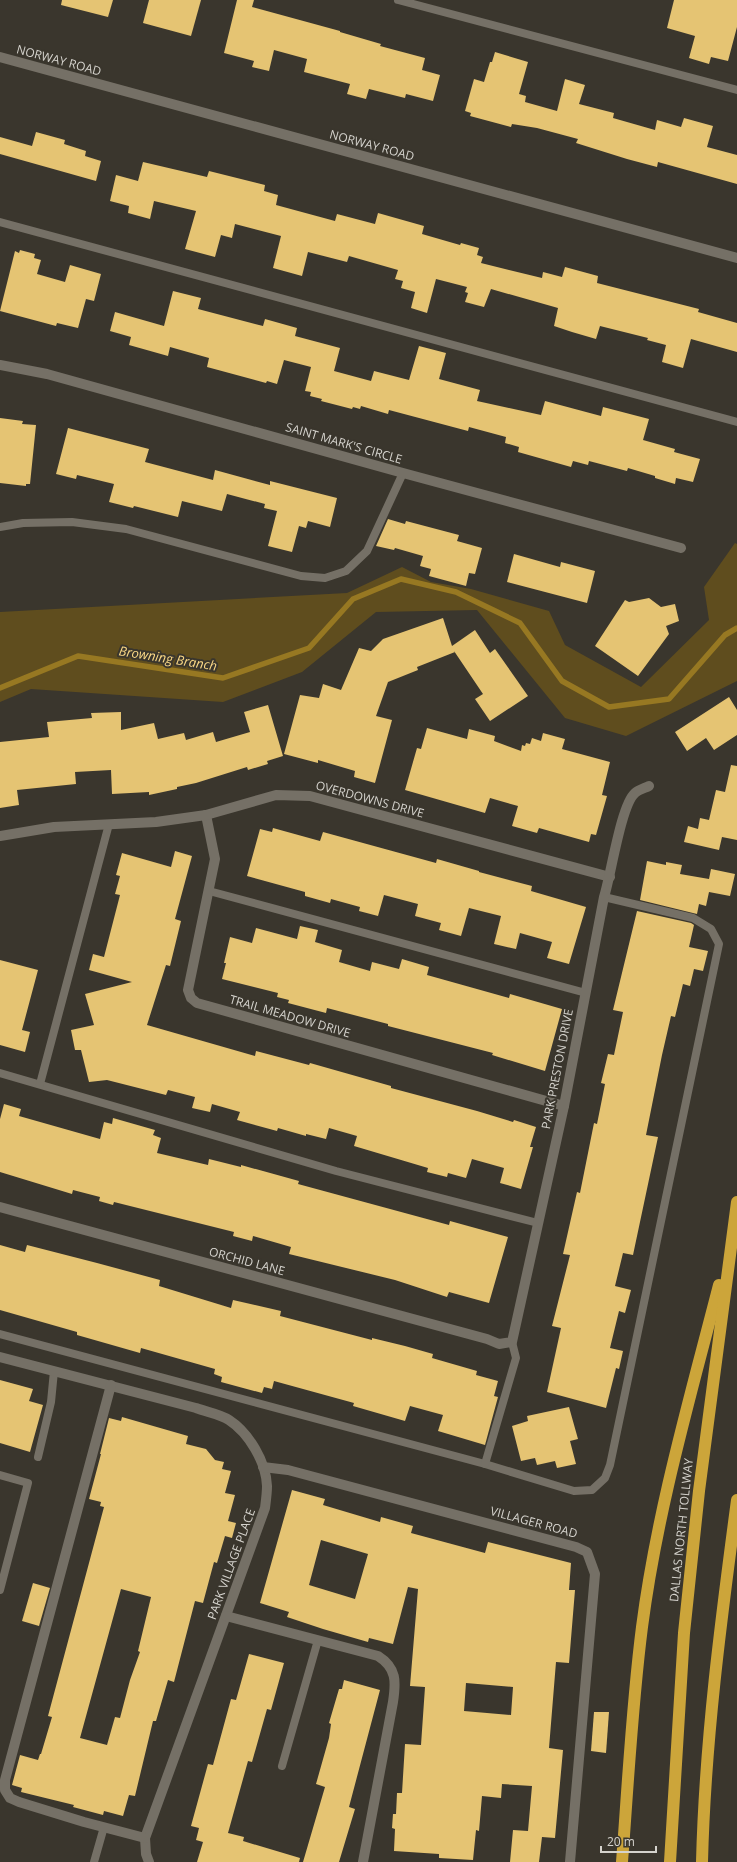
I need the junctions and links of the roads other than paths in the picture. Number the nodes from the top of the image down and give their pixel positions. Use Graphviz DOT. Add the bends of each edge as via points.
graph roads {
  1 [pos="398,0"];
  2 [pos="0,58"];
  3 [pos="737,90"];
  4 [pos="0,222"];
  5 [pos="737,258"];
  6 [pos="0,365"];
  7 [pos="737,422"];
  8 [pos="403,473"];
  9 [pos="0,527"];
  10 [pos="681,548"];
  11 [pos="649,786"];
  12 [pos="206,815"];
  13 [pos="109,824"];
  14 [pos="0,836"];
  15 [pos="610,877"];
  16 [pos="209,891"];
  17 [pos="604,897"];
  18 [pos="586,993"];
  19 [pos="0,1073"];
  20 [pos="40,1084"];
  21 [pos="564,1106"];
  22 [pos="737,1202"];
  23 [pos="0,1207"];
  24 [pos="538,1223"];
  25 [pos="732,1232"];
  26 [pos="0,1334"];
  27 [pos="512,1342"];
  28 [pos="0,1357"];
  29 [pos="54,1371"];
  30 [pos="111,1385"];
  31 [pos="38,1457"];
  32 [pos="485,1464"];
  33 [pos="263,1467"];
  34 [pos="0,1475"];
  35 [pos="737,1500"];
  36 [pos="0,1590"];
  37 [pos="226,1616"];
  38 [pos="318,1640"];
  39 [pos="282,1766"];
  40 [pos="104,1827"];
  41 [pos="145,1838"];
  42 [pos="94,1862"];
  43 [pos="150,1862"];
  44 [pos="363,1862"];
  45 [pos="570,1862"];
  46 [pos="622,1862"];
  47 [pos="670,1862"];
  48 [pos="702,1862"];
  1 -- 3 [label="lane"];
  2 -- 5 [label="street, NORWAY ROAD"];
  4 -- 7 [label="lane"];
  6 -- 8 [label="street, SAINT MARK'S CIRCLE" via="47,374"];
  8 -- 9 [label="lane" via="367,550 346,571 325,578 301,576 126,529 72,522 23,523"];
  8 -- 10 [label="street, SAINT MARK'S CIRCLE"];
  11 -- 15 [label="street, PARK PRESTON DRIVE" via="635,792 625,808"];
  12 -- 13 [label="street, OVERDOWNS DRIVE" via="156,822"];
  12 -- 15 [label="street, OVERDOWNS DRIVE" via="276,795 310,796"];
  12 -- 16 [label="street, TRAIL MEADOW DRIVE" via="216,859"];
  13 -- 14 [label="street, OVERDOWNS DRIVE" via="54,827"];
  13 -- 20 [label="lane"];
  15 -- 17 [label="street, PARK PRESTON DRIVE"];
  16 -- 18 [label="lane"];
  16 -- 21 [label="street, TRAIL MEADOW DRIVE" via="188,990 197,1003"];
  17 -- 18 [label="street, PARK PRESTON DRIVE"];
  17 -- 32 [label="lane" via="693,918 712,929 719,944 613,1450 605,1478 592,1490 574,1491"];
  18 -- 21 [label="street, PARK PRESTON DRIVE"];
  19 -- 20 [label="lane"];
  20 -- 24 [label="lane" via="336,1171"];
  21 -- 24 [label="street, PARK PRESTON DRIVE"];
  22 -- 25 [label="highway, DALLAS NORTH TOLLWAY"];
  23 -- 27 [label="street, ORCHID LANE" via="499,1344"];
  24 -- 27 [label="street, PARK PRESTON DRIVE"];
  25 -- 46 [label="highway" via="666,1495 652,1567 641,1642"];
  25 -- 47 [label="highway, DALLAS NORTH TOLLWAY" via="684,1633"];
  26 -- 32 [label="lane"];
  27 -- 32 [label="lane" via="516,1358"];
  28 -- 29 [label="street, PARK VILLAGE PLACE"];
  29 -- 30 [label="street, PARK VILLAGE PLACE"];
  29 -- 31 [label="lane" via="51,1402"];
  30 -- 33 [label="street, PARK VILLAGE PLACE" via="196,1408 228,1420 250,1442"];
  30 -- 40 [label="street" via="5,1780 5,1790 10,1798"];
  33 -- 37 [label="street, PARK VILLAGE PLACE" via="267,1485 265,1508"];
  33 -- 45 [label="street, VILLAGER ROAD" via="288,1470 587,1552 595,1574"];
  34 -- 36 [label="lane" via="28,1483"];
  35 -- 48 [label="highway" via="720,1623"];
  37 -- 38 [label="street"];
  37 -- 41 [label="street, PARK VILLAGE PLACE"];
  38 -- 39 [label="lane"];
  38 -- 44 [label="street" via="378,1656 386,1660 395,1676 393,1702"];
  40 -- 41 [label="street"];
  40 -- 42 [label="lane"];
  41 -- 43 [label="street, PARK VILLAGE PLACE" via="146,1854"];
}
